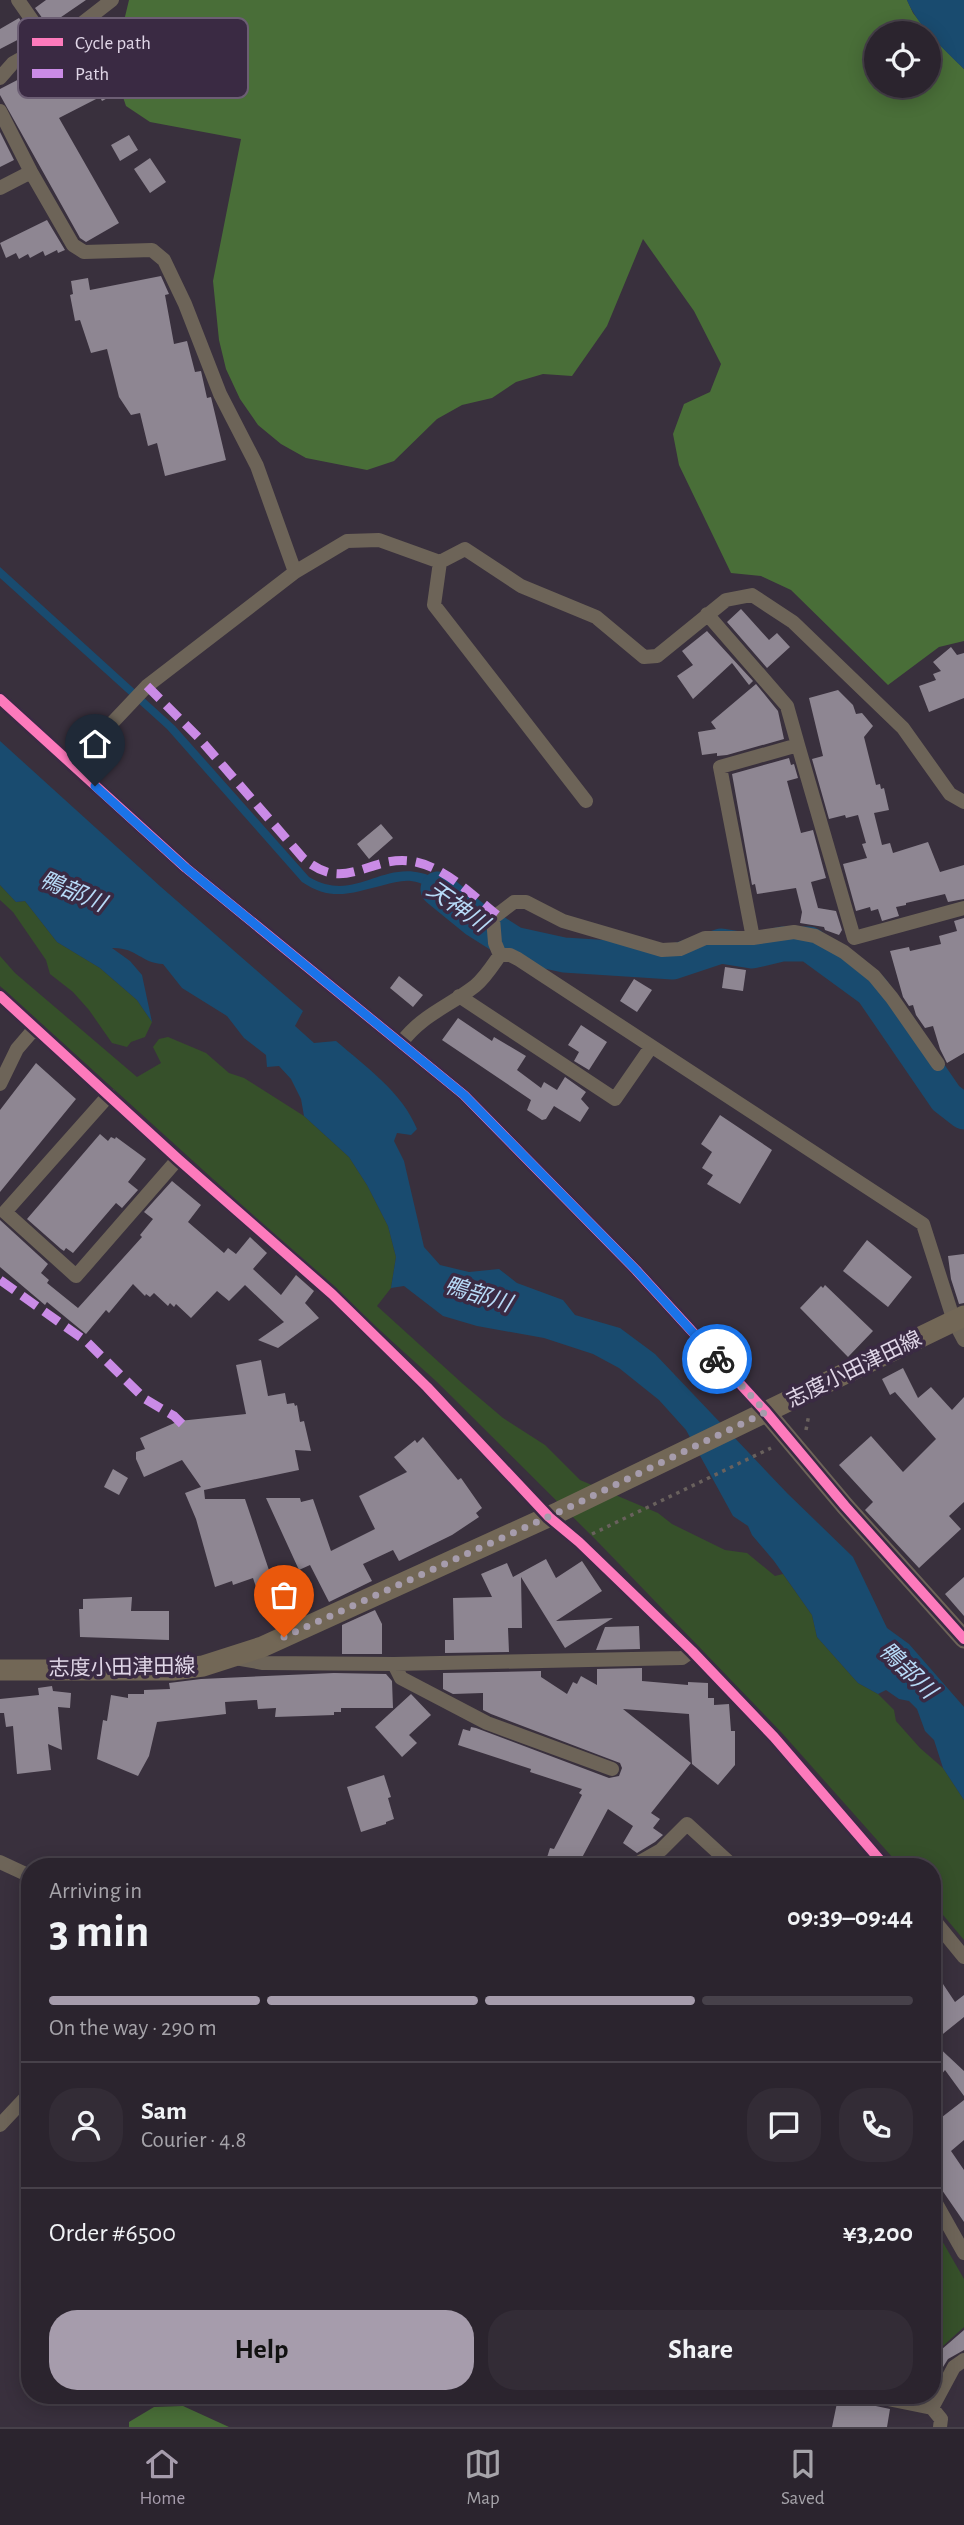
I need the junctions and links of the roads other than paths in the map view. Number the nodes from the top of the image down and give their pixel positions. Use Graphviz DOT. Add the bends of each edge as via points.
graph roads {
  1 [pos="18,0"];
  2 [pos="112,0"];
  3 [pos="31,18"];
  4 [pos="87,18"];
  5 [pos="18,60"];
  6 [pos="0,78"];
  7 [pos="0,111"];
  8 [pos="30,172"];
  9 [pos="0,188"];
  10 [pos="440,562"];
  11 [pos="295,572"];
  12 [pos="707,614"];
  13 [pos="0,699"];
  14 [pos="798,745"];
  15 [pos="77,769"];
  16 [pos="586,801"];
  17 [pos="964,802"];
  18 [pos="964,908"];
  19 [pos="753,938"];
  20 [pos="854,938"];
  21 [pos="845,952"];
  22 [pos="496,955"];
  23 [pos="0,996"];
  24 [pos="459,996"];
  25 [pos="35,1028"];
  26 [pos="401,1044"];
  27 [pos="646,1053"];
  28 [pos="937,1065"];
  29 [pos="0,1084"];
  30 [pos="109,1095"];
  31 [pos="178,1159"];
  32 [pos="959,1318"];
  33 [pos="964,1340"];
  34 [pos="757,1416"];
  35 [pos="554,1514"];
  36 [pos="964,1639"];
  37 [pos="692,1651"];
  38 [pos="233,1657"];
  39 [pos="394,1664"];
  40 [pos="0,1670"];
  41 [pos="611,1769"];
  42 [pos="646,1858"];
  43 [pos="724,1858"];
  44 [pos="878,1858"];
  45 [pos="0,1862"];
  46 [pos="21,1872"];
  47 [pos="941,1929"];
  48 [pos="964,1957"];
  49 [pos="21,2103"];
  50 [pos="0,2125"];
  51 [pos="941,2212"];
  52 [pos="964,2253"];
  53 [pos="964,2360"];
  54 [pos="941,2391"];
  55 [pos="912,2404"];
  56 [pos="934,2404"];
  57 [pos="932,2408"];
  58 [pos="940,2427"];
  1 -- 3 [label="street"];
  2 -- 4 [label="street"];
  5 -- 6 [label="street"];
  7 -- 8 [label="street"];
  8 -- 9 [label="street"];
  8 -- 11 [label="street" via="73,245 84,252 152,250 164,260 220,394 257,466"];
  10 -- 11 [label="street" via="379,540 347,541"];
  10 -- 12 [label="street" via="465,549 521,586 596,617 644,657 657,656"];
  10 -- 16 [label="street" via="434,605"];
  11 -- 15 [label="street" via="137,695"];
  12 -- 14 [label="street" via="787,706"];
  12 -- 17 [label="street" via="726,600 752,595 793,622 903,728 950,794"];
  13 -- 15 [label="street"];
  14 -- 19 [label="street" via="720,767"];
  14 -- 20 [label="street"];
  15 -- 26 [label="street" via="186,868"];
  18 -- 20 [label="street"];
  19 -- 21 [label="street" via="794,932 815,936"];
  19 -- 22 [label="street" via="705,938 662,950 563,921 526,902 514,902 493,918"];
  20 -- 21 [label="street"];
  21 -- 28 [label="street" via="892,998"];
  22 -- 24 [label="street" via="478,984"];
  22 -- 27 [label="street" via="518,959"];
  23 -- 25 [label="street"];
  24 -- 26 [label="street" via="412,1029"];
  24 -- 27 [label="street" via="615,1099"];
  25 -- 29 [label="street" via="17,1049"];
  25 -- 30 [label="street"];
  26 -- 34 [label="street" via="464,1095 529,1158 636,1270"];
  27 -- 32 [label="street" via="923,1224"];
  30 -- 31 [label="street"];
  30 -- 31 [label="street" via="5,1212 76,1276"];
  31 -- 35 [label="street" via="332,1294"];
  32 -- 33 [label="street"];
  32 -- 34 [label="main road, 志度小田津田線"];
  34 -- 35 [label="main road, 志度小田津田線"];
  34 -- 36 [label="street"];
  35 -- 37 [label="street"];
  35 -- 38 [label="main road, 志度小田津田線"];
  37 -- 39 [label="street" via="682,1658"];
  37 -- 44 [label="street"];
  38 -- 39 [label="street" via="263,1663"];
  38 -- 40 [label="main road, 志度小田津田線" via="173,1670"];
  39 -- 41 [label="street" via="401,1678 487,1723"];
  42 -- 43 [label="street" via="687,1825"];
  45 -- 46 [label="street"];
  47 -- 48 [label="street"];
  49 -- 50 [label="street"];
  51 -- 52 [label="street"];
  53 -- 54 [label="street" via="954,2367"];
  55 -- 57 [label="street"];
  56 -- 57 [label="street"];
  57 -- 58 [label="street" via="941,2419"];
}
